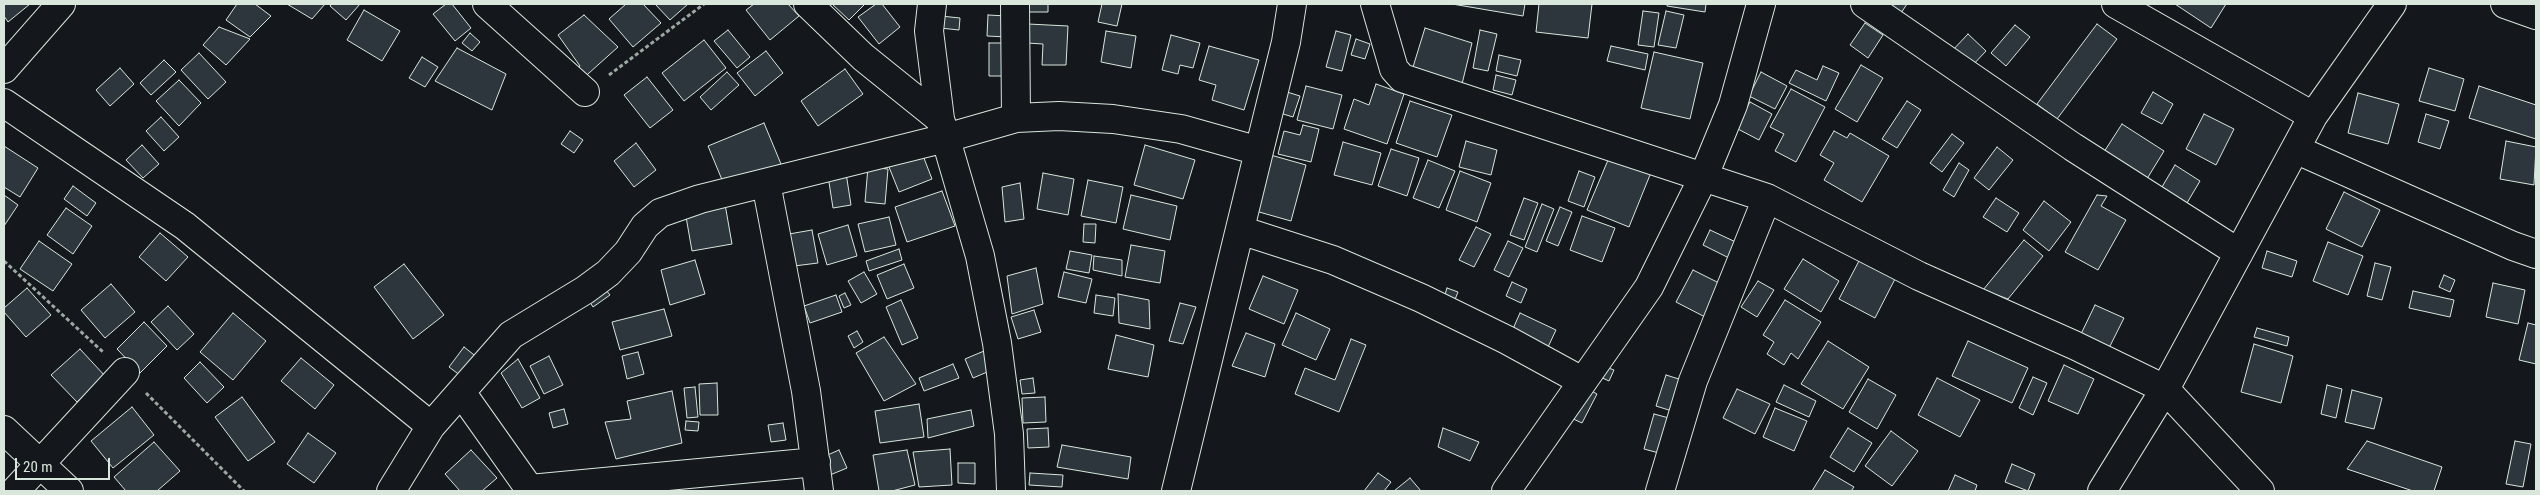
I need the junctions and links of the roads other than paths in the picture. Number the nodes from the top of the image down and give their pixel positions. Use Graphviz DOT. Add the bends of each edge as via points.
graph roads {
  1 [pos="61,4"];
  2 [pos="487,4"];
  3 [pos="808,4"];
  4 [pos="932,4"];
  5 [pos="1015,4"];
  6 [pos="1292,4"];
  7 [pos="1375,4"];
  8 [pos="1761,4"];
  9 [pos="1865,4"];
  10 [pos="2116,4"];
  11 [pos="2392,4"];
  12 [pos="2505,4"];
  13 [pos="2536,15"];
  14 [pos="4,69"];
  15 [pos="585,92"];
  16 [pos="4,103"];
  17 [pos="2313,116"];
  18 [pos="1016,118"];
  19 [pos="943,128"];
  20 [pos="2295,149"];
  21 [pos="1259,151"];
  22 [pos="1704,178"];
  23 [pos="766,183"];
  24 [pos="1767,198"];
  25 [pos="1240,230"];
  26 [pos="2239,253"];
  27 [pos="2536,254"];
  28 [pos="125,372"];
  29 [pos="1582,381"];
  30 [pos="2165,389"];
  31 [pos="461,392"];
  32 [pos="431,426"];
  33 [pos="4,430"];
  34 [pos="816,462"];
  35 [pos="41,464"];
  36 [pos="530,490"];
  37 [pos="14,491"];
  38 [pos="68,491"];
  39 [pos="391,491"];
  40 [pos="819,491"];
  41 [pos="1011,491"];
  42 [pos="1176,491"];
  43 [pos="1506,491"];
  44 [pos="1660,491"];
  45 [pos="2102,491"];
  46 [pos="2260,491"];
  1 -- 14 [label="street"];
  2 -- 15 [label="street"];
  3 -- 19 [label="street"];
  4 -- 19 [label="street" via="929,31"];
  5 -- 18 [label="street"];
  6 -- 21 [label="street"];
  7 -- 22 [label="street" via="1394,69 1402,78"];
  8 -- 22 [label="street" via="1733,105"];
  9 -- 26 [label="street" via="2073,146"];
  10 -- 17 [label="street"];
  11 -- 17 [label="street"];
  12 -- 13 [label="street"];
  16 -- 32 [label="street" via="185,226"];
  17 -- 20 [label="street"];
  18 -- 19 [label="street"];
  18 -- 21 [label="street" via="1059,116 1132,122 1181,129"];
  19 -- 23 [label="street"];
  19 -- 41 [label="street" via="980,256 997,343"];
  20 -- 26 [label="street"];
  20 -- 27 [label="street"];
  21 -- 25 [label="street"];
  22 -- 24 [label="street"];
  22 -- 29 [label="street" via="1649,286"];
  23 -- 31 [label="street" via="660,213 645,226 628,252 608,273 511,335"];
  23 -- 34 [label="street" via="806,391"];
  24 -- 30 [label="street" via="1919,276"];
  24 -- 44 [label="street" via="1693,382"];
  25 -- 29 [label="street" via="1333,260 1421,298"];
  25 -- 42 [label="street"];
  26 -- 30 [label="street"];
  28 -- 35 [label="street"];
  29 -- 43 [label="street"];
  30 -- 45 [label="street"];
  30 -- 46 [label="street"];
  31 -- 32 [label="street"];
  31 -- 36 [label="street"];
  32 -- 39 [label="street"];
  33 -- 35 [label="street"];
  34 -- 36 [label="street"];
  34 -- 40 [label="street"];
  35 -- 37 [label="street"];
  35 -- 38 [label="street"];
}
